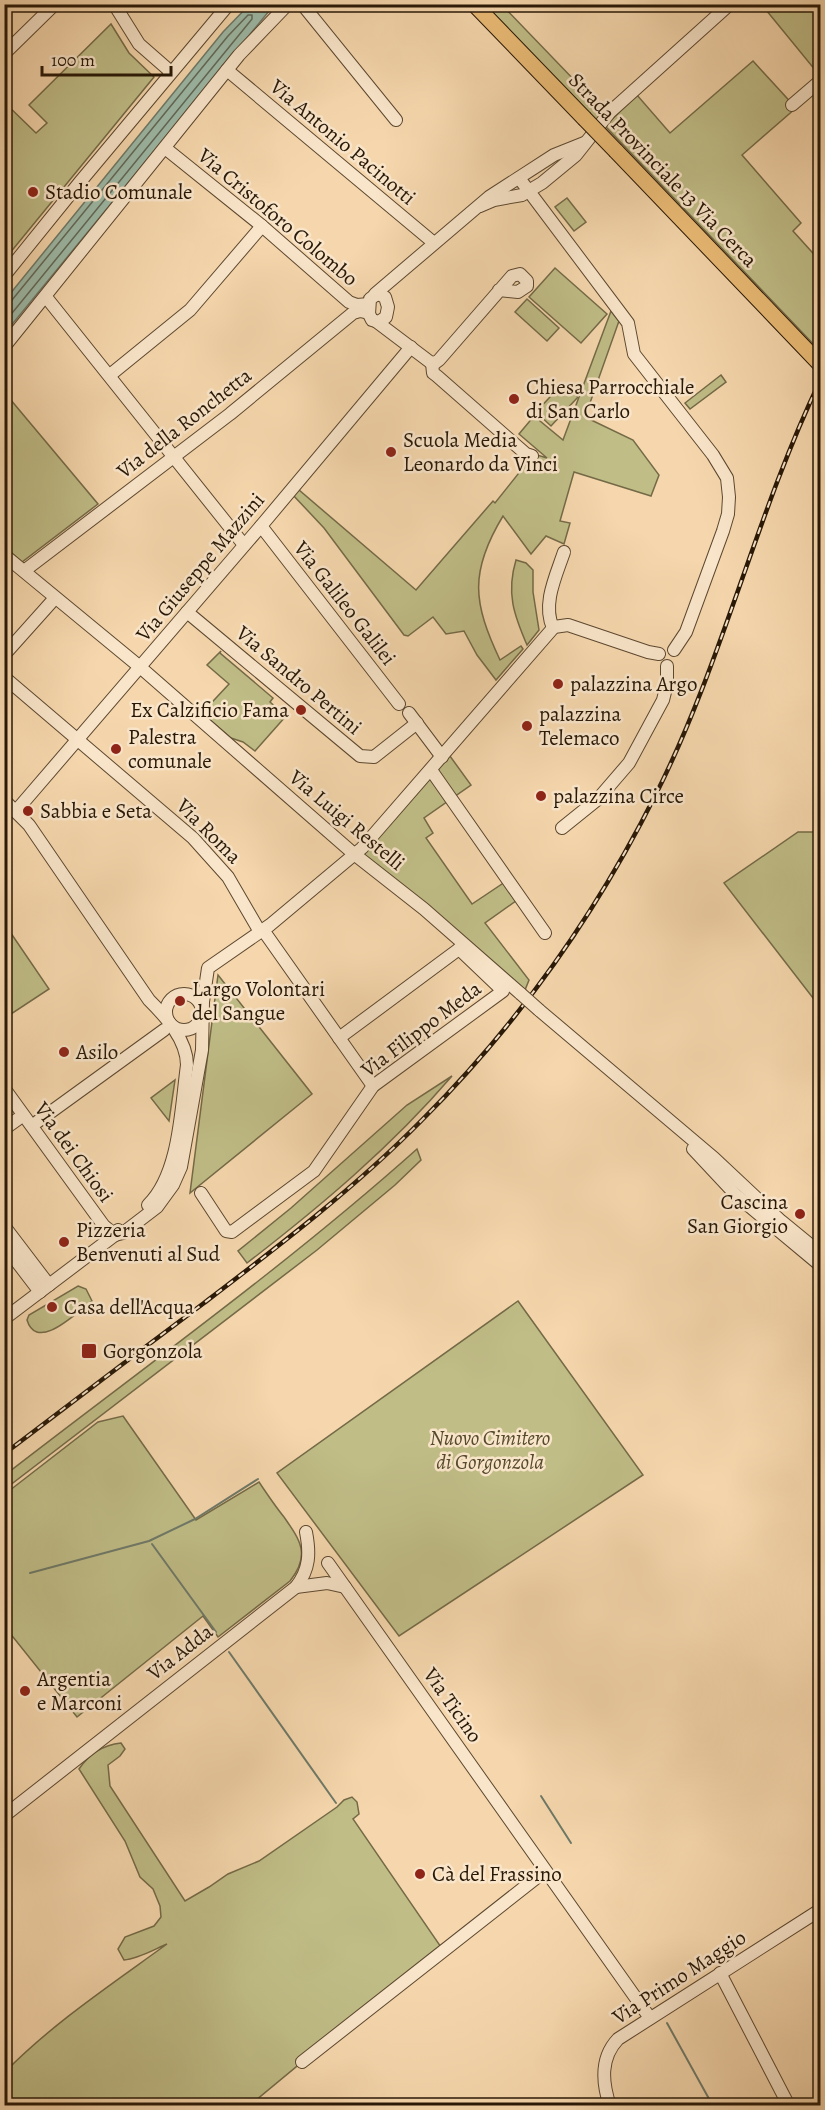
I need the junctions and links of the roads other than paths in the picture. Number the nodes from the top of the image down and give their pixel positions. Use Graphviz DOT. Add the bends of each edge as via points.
graph roads {
  1 [pos="55,4"];
  2 [pos="114,4"];
  3 [pos="229,4"];
  4 [pos="288,4"];
  5 [pos="302,4"];
  6 [pos="474,4"];
  7 [pos="730,4"];
  8 [pos="8,50"];
  9 [pos="227,70"];
  10 [pos="171,72"];
  11 [pos="820,81"];
  12 [pos="792,105"];
  13 [pos="396,120"];
  14 [pos="589,140"];
  15 [pos="165,148"];
  16 [pos="519,178"];
  17 [pos="529,192"];
  18 [pos="501,198"];
  19 [pos="480,206"];
  20 [pos="540,208"];
  21 [pos="262,226"];
  22 [pos="434,243"];
  23 [pos="4,276"];
  24 [pos="499,290"];
  25 [pos="46,297"];
  26 [pos="377,307"];
  27 [pos="4,347"];
  28 [pos="411,347"];
  29 [pos="432,363"];
  30 [pos="820,364"];
  31 [pos="110,375"];
  32 [pos="531,456"];
  33 [pos="174,457"];
  34 [pos="261,526"];
  35 [pos="244,545"];
  36 [pos="564,552"];
  37 [pos="4,555"];
  38 [pos="24,571"];
  39 [pos="55,598"];
  40 [pos="188,612"];
  41 [pos="553,628"];
  42 [pos="674,650"];
  43 [pos="659,654"];
  44 [pos="4,655"];
  45 [pos="667,666"];
  46 [pos="140,667"];
  47 [pos="4,677"];
  48 [pos="399,704"];
  49 [pos="77,739"];
  50 [pos="442,757"];
  51 [pos="431,770"];
  52 [pos="4,800"];
  53 [pos="16,811"];
  54 [pos="562,828"];
  55 [pos="354,854"];
  56 [pos="262,931"];
  57 [pos="545,933"];
  58 [pos="443,936"];
  59 [pos="459,949"];
  60 [pos="203,1011"];
  61 [pos="166,1025"];
  62 [pos="339,1038"];
  63 [pos="374,1086"];
  64 [pos="4,1088"];
  65 [pos="664,1116"];
  66 [pos="18,1119"];
  67 [pos="37,1122"];
  68 [pos="4,1129"];
  69 [pos="201,1193"];
  70 [pos="4,1226"];
  71 [pos="115,1235"];
  72 [pos="4,1245"];
  73 [pos="820,1253"];
  74 [pos="820,1265"];
  75 [pos="45,1288"];
  76 [pos="8,1317"];
  77 [pos="306,1532"];
  78 [pos="328,1563"];
  79 [pos="306,1573"];
  80 [pos="317,1583"];
  81 [pos="296,1587"];
  82 [pos="345,1587"];
  83 [pos="4,1816"];
  84 [pos="545,1871"];
  85 [pos="820,1910"];
  86 [pos="720,1973"];
  87 [pos="650,2018"];
  88 [pos="302,2062"];
  89 [pos="610,2106"];
  90 [pos="789,2106"];
  1 -- 8 [label="street"];
  2 -- 10 [label="street" via="139,45"];
  3 -- 10 [label="street"];
  4 -- 9 [label="street"];
  5 -- 13 [label="street"];
  6 -- 30 [label="main road, Strada Provinciale 13 Via Cerca, bridge"];
  7 -- 14 [label="street" via="610,112"];
  9 -- 15 [label="street"];
  9 -- 22 [label="street, Via Antonio Pacinotti"];
  10 -- 23 [label="street"];
  11 -- 12 [label="street"];
  14 -- 16 [label="street, Via della Ronchetta" via="554,155"];
  14 -- 17 [label="street, Via della Ronchetta"];
  15 -- 21 [label="street, Via Cristoforo Colombo"];
  15 -- 25 [label="street"];
  16 -- 17 [label="street"];
  16 -- 19 [label="street, Via della Ronchetta"];
  17 -- 18 [label="street, Via della Ronchetta"];
  17 -- 20 [label="street"];
  18 -- 19 [label="street, Via della Ronchetta"];
  18 -- 20 [label="street"];
  19 -- 22 [label="street, Via della Ronchetta"];
  20 -- 42 [label="street" via="628,323 634,354 727,478 728,514 723,531 686,632"];
  21 -- 26 [label="street, Via Cristoforo Colombo" via="349,302"];
  21 -- 31 [label="street" via="190,310"];
  22 -- 26 [label="street, Via della Ronchetta" via="393,280"];
  24 -- 29 [label="street" via="439,360"];
  25 -- 27 [label="street"];
  25 -- 31 [label="street"];
  26 -- 28 [label="street, Via Cristoforo Colombo"];
  26 -- 33 [label="street, Via della Ronchetta" via="353,313"];
  28 -- 29 [label="street, Via Cristoforo Colombo"];
  28 -- 34 [label="street, Via Giuseppe Mazzini"];
  29 -- 32 [label="street, Via Cristoforo Colombo" via="436,376"];
  31 -- 33 [label="street"];
  33 -- 35 [label="street"];
  33 -- 38 [label="street, Via della Ronchetta"];
  34 -- 35 [label="street, Via Giuseppe Mazzini"];
  34 -- 48 [label="street, Via Galileo Galilei"];
  35 -- 40 [label="street, Via Giuseppe Mazzini"];
  36 -- 41 [label="street" via="548,606"];
  37 -- 38 [label="street, Via Luigi Restelli"];
  38 -- 39 [label="street, Via Luigi Restelli"];
  39 -- 44 [label="street"];
  39 -- 46 [label="street, Via Luigi Restelli"];
  40 -- 46 [label="street, Via Giuseppe Mazzini"];
  40 -- 50 [label="street, Via Sandro Pertini" via="360,756 374,757 413,718"];
  41 -- 43 [label="street" via="568,625"];
  41 -- 50 [label="street"];
  42 -- 43 [label="street" via="666,648"];
  42 -- 45 [label="street" via="676,660"];
  43 -- 45 [label="street" via="660,661"];
  45 -- 54 [label="street" via="663,700 629,763 598,799"];
  46 -- 49 [label="street, Via Giuseppe Mazzini"];
  46 -- 55 [label="street, Via Luigi Restelli"];
  47 -- 49 [label="street, Via Roma"];
  49 -- 53 [label="street, Via Giuseppe Mazzini"];
  49 -- 56 [label="street, Via Roma" via="199,844 231,882"];
  50 -- 51 [label="street"];
  51 -- 55 [label="street"];
  51 -- 57 [label="street"];
  52 -- 53 [label="street"];
  53 -- 61 [label="street"];
  55 -- 56 [label="street"];
  55 -- 65 [label="street, Via Luigi Restelli, bridge" via="424,909"];
  56 -- 60 [label="street" via="207,971"];
  56 -- 62 [label="street, Via Roma"];
  58 -- 59 [label="street"];
  59 -- 62 [label="street"];
  59 -- 63 [label="street, Via Filippo Meda" via="503,991"];
  60 -- 61 [label="street" via="199,1022 190,1029"];
  60 -- 61 [label="street" via="195,996 180,994 167,1005"];
  60 -- 71 [label="street" via="204,1031 179,1173 157,1207"];
  61 -- 67 [label="street"];
  61 -- 71 [label="street" via="179,1040 187,1065 172,1161 156,1196"];
  62 -- 63 [label="street, Via Roma"];
  63 -- 69 [label="street, Via Filippo Meda" via="312,1173 237,1231 226,1231"];
  64 -- 71 [label="street, Via dei Chiosi" via="104,1226"];
  65 -- 73 [label="street, Via Luigi Restelli"];
  65 -- 74 [label="street, Via Luigi Restelli" via="736,1195"];
  66 -- 68 [label="street"];
  70 -- 75 [label="street"];
  71 -- 75 [label="street"];
  72 -- 75 [label="street"];
  75 -- 76 [label="street"];
  77 -- 79 [label="street"];
  78 -- 79 [label="street"];
  78 -- 80 [label="street"];
  78 -- 82 [label="street, Via Ticino"];
  79 -- 81 [label="street, Via Adda"];
  80 -- 81 [label="street, Via Adda"];
  80 -- 82 [label="street, Via Adda"];
  81 -- 83 [label="street, Via Adda"];
  82 -- 84 [label="street, Via Ticino"];
  84 -- 87 [label="street, Via Ticino"];
  84 -- 88 [label="street"];
  85 -- 86 [label="street, Via Primo Maggio"];
  86 -- 87 [label="street, Via Primo Maggio"];
  86 -- 90 [label="street"];
  87 -- 89 [label="street, Via Primo Maggio" via="618,2039 608,2052 604,2081"];
}
